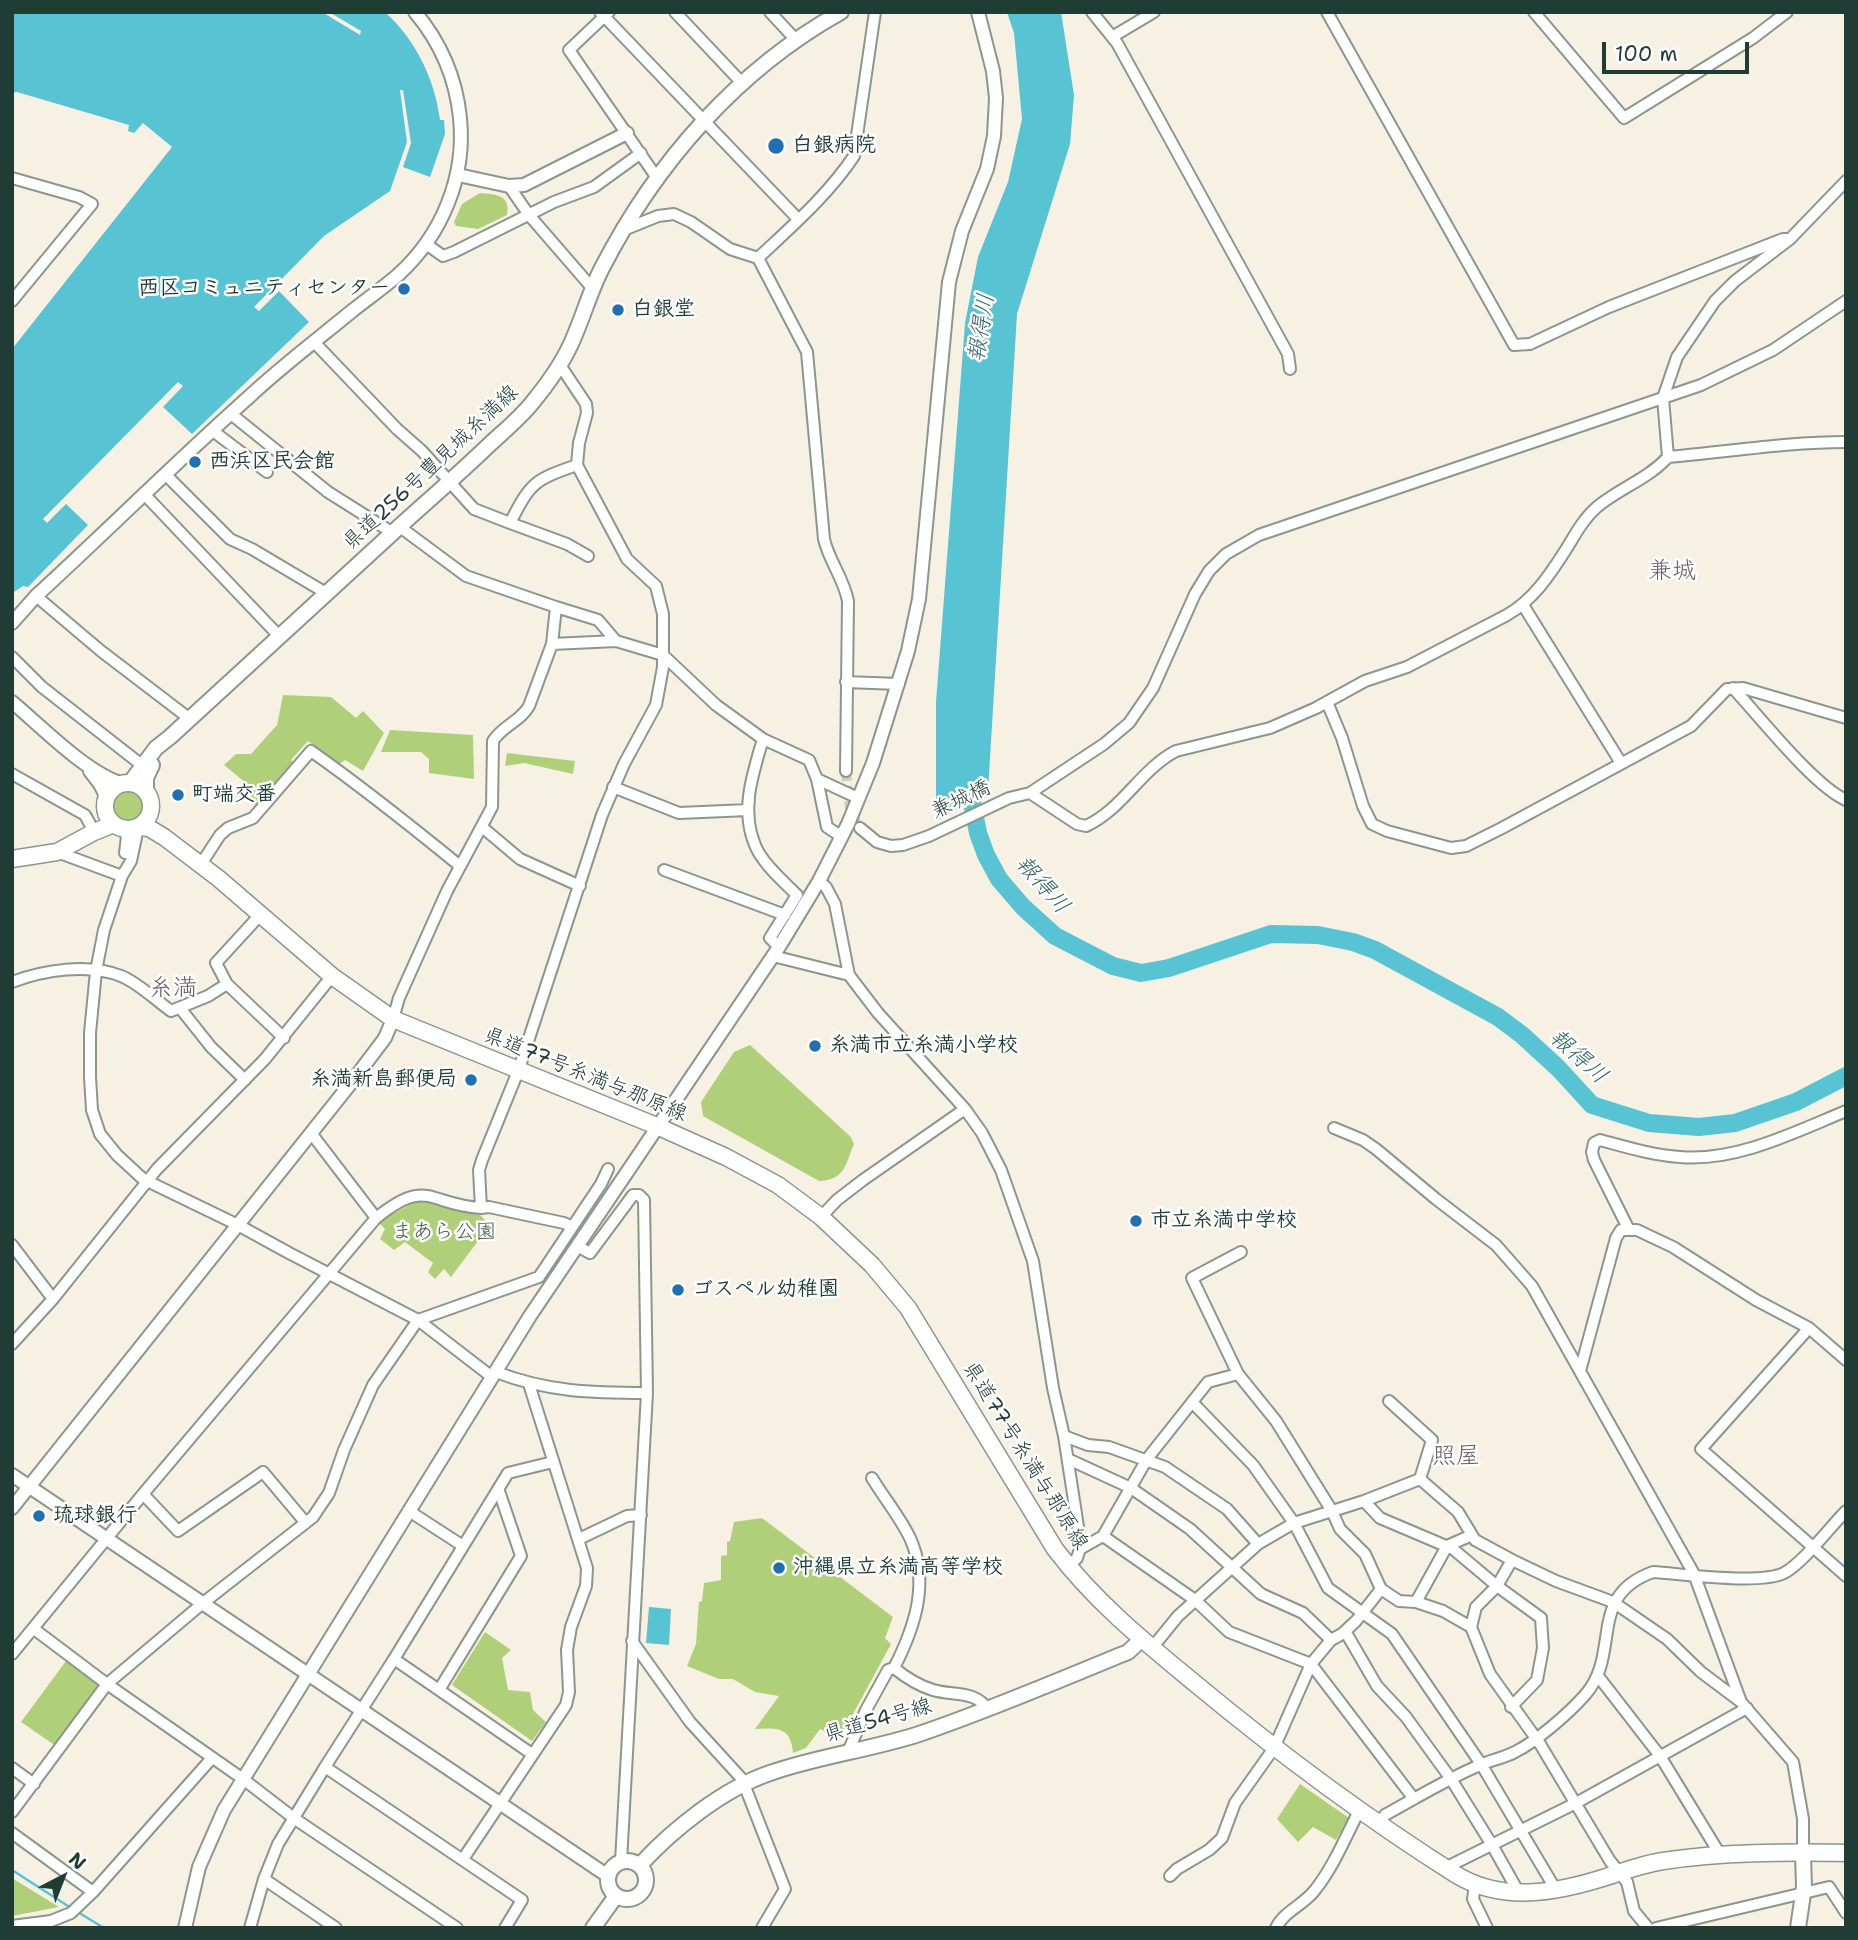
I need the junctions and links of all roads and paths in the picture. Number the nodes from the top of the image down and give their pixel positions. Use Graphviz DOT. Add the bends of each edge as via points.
graph roads {
  1 [pos="415,12"];
  2 [pos="675,12"];
  3 [pos="770,12"];
  4 [pos="841,12"];
  5 [pos="875,12"];
  6 [pos="978,12"];
  7 [pos="1091,12"];
  8 [pos="1154,12"];
  9 [pos="1328,12"];
  10 [pos="1787,12"];
  11 [pos="1535,13"];
  12 [pos="604,14"];
  13 [pos="1112,37"];
  14 [pos="795,39"];
  15 [pos="742,83"];
  16 [pos="704,121"];
  17 [pos="627,133"];
  18 [pos="640,153"];
  19 [pos="458,175"];
  20 [pos="12,178"];
  21 [pos="657,178"];
  22 [pos="1846,181"];
  23 [pos="509,186"];
  24 [pos="529,215"];
  25 [pos="798,219"];
  26 [pos="621,231"];
  27 [pos="1790,239"];
  28 [pos="426,244"];
  29 [pos="758,258"];
  30 [pos="593,289"];
  31 [pos="12,301"];
  32 [pos="1846,301"];
  33 [pos="314,342"];
  34 [pos="560,365"];
  35 [pos="1290,369"];
  36 [pos="1663,398"];
  37 [pos="231,414"];
  38 [pos="213,431"];
  39 [pos="1846,442"];
  40 [pos="1668,457"];
  41 [pos="577,465"];
  42 [pos="267,472"];
  43 [pos="166,475"];
  44 [pos="449,483"];
  45 [pos="145,495"];
  46 [pos="510,523"];
  47 [pos="396,530"];
  48 [pos="588,556"];
  49 [pos="326,593"];
  50 [pos="36,596"];
  51 [pos="1523,606"];
  52 [pos="556,607"];
  53 [pos="12,623"];
  54 [pos="279,636"];
  55 [pos="616,640"];
  56 [pos="552,644"];
  57 [pos="663,655"];
  58 [pos="12,657"];
  59 [pos="846,682"];
  60 [pos="899,684"];
  61 [pos="1733,688"];
  62 [pos="12,702"];
  63 [pos="1327,702"];
  64 [pos="1846,718"];
  65 [pos="190,719"];
  66 [pos="170,737"];
  67 [pos="764,739"];
  68 [pos="78,758"];
  69 [pos="1621,763"];
  70 [pos="143,766"];
  71 [pos="846,771"];
  72 [pos="12,774"];
  73 [pos="817,779"];
  74 [pos="126,784"];
  75 [pos="613,787"];
  76 [pos="146,792"];
  77 [pos="1030,793"];
  78 [pos="858,798"];
  79 [pos="1846,800"];
  80 [pos="151,809"];
  81 [pos="748,810"];
  82 [pos="121,820"];
  83 [pos="90,824"];
  84 [pos="482,827"];
  85 [pos="860,828"];
  86 [pos="842,837"];
  87 [pos="57,852"];
  88 [pos="30,857"];
  89 [pos="12,859"];
  90 [pos="203,861"];
  91 [pos="460,866"];
  92 [pos="664,870"];
  93 [pos="122,876"];
  94 [pos="218,878"];
  95 [pos="819,881"];
  96 [pos="580,886"];
  97 [pos="260,915"];
  98 [pos="785,915"];
  99 [pos="776,951"];
  100 [pos="96,971"];
  101 [pos="849,975"];
  102 [pos="331,976"];
  103 [pos="12,982"];
  104 [pos="228,984"];
  105 [pos="180,1008"];
  106 [pos="393,1019"];
  107 [pos="284,1038"];
  108 [pos="519,1069"];
  109 [pos="245,1080"];
  110 [pos="965,1109"];
  111 [pos="1846,1111"];
  112 [pos="659,1127"];
  113 [pos="1334,1128"];
  114 [pos="312,1133"];
  115 [pos="608,1169"];
  116 [pos="148,1181"];
  117 [pos="481,1208"];
  118 [pos="821,1216"];
  119 [pos="376,1218"];
  120 [pos="238,1225"];
  121 [pos="572,1227"];
  122 [pos="1628,1228"];
  123 [pos="12,1245"];
  124 [pos="577,1247"];
  125 [pos="1241,1252"];
  126 [pos="328,1274"];
  127 [pos="527,1282"];
  128 [pos="545,1294"];
  129 [pos="53,1299"];
  130 [pos="418,1320"];
  131 [pos="1809,1328"];
  132 [pos="12,1344"];
  133 [pos="1846,1360"];
  134 [pos="1580,1371"];
  135 [pos="494,1374"];
  136 [pos="1238,1374"];
  137 [pos="529,1384"];
  138 [pos="647,1393"];
  139 [pos="1389,1401"];
  140 [pos="1192,1402"];
  141 [pos="1064,1436"];
  142 [pos="1068,1459"];
  143 [pos="1147,1459"];
  144 [pos="552,1462"];
  145 [pos="12,1475"];
  146 [pos="872,1478"];
  147 [pos="1420,1479"];
  148 [pos="29,1488"];
  149 [pos="1131,1488"];
  150 [pos="499,1491"];
  151 [pos="143,1494"];
  152 [pos="1364,1501"];
  153 [pos="12,1508"];
  154 [pos="409,1511"];
  155 [pos="1332,1511"];
  156 [pos="1846,1511"];
  157 [pos="641,1516"];
  158 [pos="305,1522"];
  159 [pos="1294,1523"];
  160 [pos="1472,1535"];
  161 [pos="1103,1536"];
  162 [pos="107,1539"];
  163 [pos="579,1539"];
  164 [pos="1258,1544"];
  165 [pos="463,1546"];
  166 [pos="1447,1546"];
  167 [pos="1812,1547"];
  168 [pos="1080,1549"];
  169 [pos="1512,1560"];
  170 [pos="1069,1566"];
  171 [pos="1232,1566"];
  172 [pos="1694,1574"];
  173 [pos="1846,1576"];
  174 [pos="1497,1586"];
  175 [pos="1381,1589"];
  176 [pos="1195,1600"];
  177 [pos="1416,1602"];
  178 [pos="1613,1602"];
  179 [pos="203,1603"];
  180 [pos="1361,1614"];
  181 [pos="1471,1627"];
  182 [pos="34,1629"];
  183 [pos="1345,1631"];
  184 [pos="1331,1640"];
  185 [pos="632,1641"];
  186 [pos="1147,1643"];
  187 [pos="12,1654"];
  188 [pos="394,1659"];
  189 [pos="1311,1664"];
  190 [pos="894,1668"];
  191 [pos="307,1675"];
  192 [pos="1598,1676"];
  193 [pos="107,1684"];
  194 [pos="439,1690"];
  195 [pos="1744,1705"];
  196 [pos="1511,1707"];
  197 [pos="360,1710"];
  198 [pos="988,1710"];
  199 [pos="1536,1738"];
  200 [pos="1274,1748"];
  201 [pos="848,1752"];
  202 [pos="532,1754"];
  203 [pos="1660,1756"];
  204 [pos="212,1758"];
  205 [pos="1481,1764"];
  206 [pos="326,1767"];
  207 [pos="12,1768"];
  208 [pos="243,1779"];
  209 [pos="1451,1779"];
  210 [pos="34,1784"];
  211 [pos="744,1784"];
  212 [pos="1414,1799"];
  213 [pos="499,1803"];
  214 [pos="1576,1803"];
  215 [pos="1360,1809"];
  216 [pos="12,1812"];
  217 [pos="295,1819"];
  218 [pos="1379,1822"];
  219 [pos="1521,1830"];
  220 [pos="12,1833"];
  221 [pos="1492,1844"];
  222 [pos="1803,1853"];
  223 [pos="1846,1853"];
  224 [pos="1721,1856"];
  225 [pos="463,1859"];
  226 [pos="621,1861"];
  227 [pos="640,1865"];
  228 [pos="1445,1868"];
  229 [pos="1618,1873"];
  230 [pos="608,1875"];
  231 [pos="1170,1876"];
  232 [pos="264,1879"];
  233 [pos="1475,1885"];
  234 [pos="1556,1890"];
  235 [pos="93,1892"];
  236 [pos="1519,1893"];
  237 [pos="1803,1894"];
  238 [pos="616,1896"];
  239 [pos="1846,1913"];
  240 [pos="12,1926"];
  241 [pos="185,1928"];
  242 [pos="250,1928"];
  243 [pos="336,1928"];
  244 [pos="457,1928"];
  245 [pos="505,1928"];
  246 [pos="593,1928"];
  247 [pos="762,1928"];
  248 [pos="1276,1928"];
  249 [pos="1487,1928"];
  250 [pos="1648,1928"];
  251 [pos="1657,1928"];
  252 [pos="1798,1928"];
  1 -- 19 [label="street" via="441,50 454,83 461,141"];
  2 -- 15 [label="street"];
  3 -- 14 [label="street"];
  4 -- 14 [label="main road, 県道256号豊見城糸満線"];
  5 -- 25 [label="street" via="854,156"];
  6 -- 60 [label="street" via="993,71 994,136 949,282 919,599"];
  7 -- 13 [label="street"];
  8 -- 13 [label="street"];
  9 -- 27 [label="street" via="1514,345 1530,344 1644,293"];
  10 -- 11 [label="street" via="1624,118"];
  12 -- 16 [label="street"];
  12 -- 17 [label="street" via="569,50"];
  13 -- 35 [label="street" via="1288,354"];
  14 -- 15 [label="main road, 県道256号豊見城糸満線"];
  15 -- 16 [label="main road, 県道256号豊見城糸満線"];
  16 -- 21 [label="main road, 県道256号豊見城糸満線"];
  16 -- 25 [label="street"];
  17 -- 18 [label="street"];
  17 -- 23 [label="street" via="524,185"];
  18 -- 21 [label="street"];
  18 -- 24 [label="street" via="594,187"];
  19 -- 23 [label="street"];
  19 -- 28 [label="street"];
  20 -- 31 [label="street" via="92,204"];
  21 -- 26 [label="main road, 県道256号豊見城糸満線"];
  22 -- 27 [label="street"];
  23 -- 24 [label="street"];
  24 -- 28 [label="street" via="443,256"];
  24 -- 30 [label="street"];
  25 -- 29 [label="street"];
  26 -- 29 [label="street" via="674,214 730,249"];
  26 -- 30 [label="main road, 県道256号豊見城糸満線"];
  27 -- 36 [label="street" via="1715,301 1677,357"];
  28 -- 33 [label="street" via="400,274"];
  29 -- 59 [label="street" via="807,352 824,539 848,601"];
  30 -- 34 [label="main road, 県道256号豊見城糸満線"];
  32 -- 36 [label="street, 兼城橋" via="1751,363"];
  33 -- 37 [label="street"];
  33 -- 44 [label="street"];
  34 -- 41 [label="street" via="586,404"];
  34 -- 44 [label="main road, 県道256号豊見城糸満線" via="530,406"];
  36 -- 40 [label="street"];
  36 -- 77 [label="street, 兼城橋" via="1259,535 1226,554 1195,594 1153,688 1129,723"];
  37 -- 38 [label="street"];
  37 -- 47 [label="street" via="328,492"];
  38 -- 42 [label="street"];
  38 -- 43 [label="street"];
  39 -- 40 [label="street"];
  40 -- 51 [label="street" via="1596,508"];
  41 -- 46 [label="street" via="537,482"];
  41 -- 57 [label="street" via="627,559 656,586 663,614"];
  43 -- 45 [label="street"];
  43 -- 49 [label="street" via="230,539"];
  44 -- 46 [label="street" via="474,509"];
  44 -- 47 [label="main road, 県道256号豊見城糸満線"];
  45 -- 50 [label="street"];
  45 -- 54 [label="street"];
  46 -- 48 [label="street"];
  47 -- 49 [label="main road, 県道256号豊見城糸満線"];
  47 -- 52 [label="street" via="466,576"];
  49 -- 54 [label="main road, 県道256号豊見城糸満線"];
  50 -- 53 [label="street"];
  50 -- 65 [label="street"];
  51 -- 63 [label="street" via="1407,667 1364,681"];
  51 -- 69 [label="street"];
  52 -- 55 [label="street" via="598,620"];
  52 -- 56 [label="street"];
  54 -- 65 [label="main road, 県道256号豊見城糸満線"];
  55 -- 56 [label="street"];
  55 -- 57 [label="street"];
  56 -- 84 [label="street" via="526,712 493,741 492,807"];
  57 -- 67 [label="street" via="716,705"];
  57 -- 75 [label="street" via="656,705"];
  58 -- 70 [label="street" via="42,687"];
  59 -- 60 [label="street"];
  59 -- 71 [label="street"];
  60 -- 78 [label="street"];
  61 -- 64 [label="street"];
  61 -- 69 [label="street" via="1721,692 1691,726"];
  61 -- 79 [label="street" via="1812,774"];
  62 -- 68 [label="street"];
  63 -- 69 [label="street" via="1372,824 1451,848 1466,846"];
  63 -- 77 [label="street" via="1270,728 1176,751 1163,758 1105,815 1086,826"];
  65 -- 66 [label="main road, 県道256号豊見城糸満線"];
  66 -- 70 [label="main road, 県道256号豊見城糸満線"];
  66 -- 76 [label="main road, 県道256号豊見城糸満線" via="147,776"];
  67 -- 73 [label="street" via="809,760"];
  67 -- 81 [label="street"];
  68 -- 74 [label="street" via="107,778"];
  68 -- 82 [label="street"];
  70 -- 74 [label="main road, 県道256号豊見城糸満線"];
  72 -- 83 [label="street" via="85,815"];
  73 -- 78 [label="street"];
  73 -- 86 [label="street" via="827,827"];
  74 -- 76 [label="main road"];
  74 -- 82 [label="main road" via="110,792"];
  75 -- 81 [label="street" via="679,813"];
  75 -- 96 [label="street"];
  76 -- 80 [label="main road"];
  77 -- 85 [label="street, 兼城橋" via="904,845 877,842"];
  78 -- 86 [label="street"];
  80 -- 82 [label="main road" via="146,821"];
  80 -- 90 [label="main road, 県道77号糸満与那原線"];
  81 -- 98 [label="street" via="755,847 797,895"];
  82 -- 83 [label="main road"];
  82 -- 87 [label="main road"];
  82 -- 93 [label="street" via="131,861"];
  82 -- 94 [label="main road, 県道77号糸満与那原線" via="155,831"];
  83 -- 88 [label="main road"];
  84 -- 91 [label="street"];
  84 -- 96 [label="street" via="520,859"];
  86 -- 95 [label="street"];
  87 -- 88 [label="main road"];
  87 -- 93 [label="street"];
  88 -- 89 [label="main road"];
  90 -- 91 [label="street" via="220,835 253,818 311,751"];
  90 -- 94 [label="main road, 県道77号糸満与那原線"];
  91 -- 106 [label="street"];
  92 -- 98 [label="street"];
  93 -- 100 [label="street" via="103,930"];
  94 -- 97 [label="main road, 県道77号糸満与那原線"];
  95 -- 99 [label="street"];
  95 -- 101 [label="street" via="835,904"];
  96 -- 108 [label="street"];
  97 -- 102 [label="main road, 県道77号糸満与那原線"];
  97 -- 104 [label="street" via="216,963"];
  98 -- 99 [label="street" via="770,938"];
  99 -- 101 [label="street"];
  99 -- 112 [label="street"];
  100 -- 103 [label="street" via="66,970"];
  100 -- 105 [label="street" via="122,976 172,1011"];
  100 -- 116 [label="street" via="90,1033 94,1121 109,1147"];
  101 -- 110 [label="street"];
  102 -- 106 [label="main road, 県道77号糸満与那原線"];
  102 -- 107 [label="street"];
  104 -- 105 [label="street"];
  104 -- 107 [label="street"];
  105 -- 109 [label="street"];
  106 -- 108 [label="main road, 県道77号糸満与那原線"];
  106 -- 114 [label="street" via="381,1043"];
  107 -- 109 [label="street"];
  108 -- 112 [label="main road, 県道77号糸満与那原線"];
  108 -- 117 [label="street" via="479,1170"];
  109 -- 116 [label="street"];
  110 -- 118 [label="street" via="863,1180"];
  110 -- 141 [label="street" via="1001,1170 1025,1233"];
  111 -- 122 [label="street" via="1714,1156 1682,1158 1600,1140 1594,1143 1594,1160"];
  112 -- 118 [label="main road, 県道77号糸満与那原線" via="761,1175"];
  112 -- 124 [label="street"];
  113 -- 134 [label="street" via="1376,1149 1496,1245 1532,1286"];
  114 -- 119 [label="street"];
  114 -- 120 [label="street"];
  115 -- 121 [label="street"];
  116 -- 120 [label="street"];
  116 -- 129 [label="street"];
  117 -- 119 [label="street" via="429,1194 396,1202"];
  117 -- 121 [label="street"];
  118 -- 170 [label="main road, 県道77号糸満与那原線" via="900,1297"];
  119 -- 126 [label="street"];
  120 -- 126 [label="street"];
  120 -- 148 [label="street"];
  121 -- 127 [label="street" via="539,1277"];
  122 -- 131 [label="street" via="1673,1247"];
  122 -- 134 [label="street" via="1616,1238"];
  123 -- 129 [label="street"];
  124 -- 128 [label="street"];
  124 -- 138 [label="street" via="590,1253 633,1195 644,1200"];
  125 -- 136 [label="street" via="1192,1278"];
  126 -- 130 [label="street"];
  126 -- 151 [label="street"];
  127 -- 128 [label="street"];
  127 -- 130 [label="street"];
  128 -- 135 [label="street"];
  129 -- 132 [label="street"];
  130 -- 135 [label="street"];
  130 -- 158 [label="street" via="373,1385 328,1493"];
  131 -- 133 [label="street"];
  131 -- 167 [label="street" via="1701,1450"];
  134 -- 172 [label="street"];
  135 -- 137 [label="street"];
  135 -- 154 [label="street"];
  136 -- 140 [label="street" via="1208,1382"];
  136 -- 155 [label="street" via="1276,1421"];
  137 -- 138 [label="street" via="590,1393"];
  137 -- 144 [label="street"];
  138 -- 157 [label="street"];
  139 -- 147 [label="street" via="1432,1440"];
  140 -- 143 [label="street"];
  140 -- 159 [label="street" via="1253,1465"];
  141 -- 142 [label="street"];
  141 -- 143 [label="street"];
  142 -- 149 [label="street"];
  142 -- 168 [label="street"];
  143 -- 149 [label="street"];
  143 -- 164 [label="street" via="1227,1509"];
  144 -- 150 [label="street" via="508,1474"];
  144 -- 163 [label="street"];
  145 -- 148 [label="street"];
  146 -- 190 [label="street" via="909,1536 920,1577 913,1626"];
  147 -- 152 [label="street"];
  147 -- 160 [label="street" via="1458,1512"];
  148 -- 153 [label="street"];
  148 -- 162 [label="street"];
  149 -- 161 [label="street"];
  149 -- 171 [label="street" via="1190,1529"];
  150 -- 165 [label="street"];
  150 -- 194 [label="street" via="521,1556"];
  151 -- 158 [label="street" via="178,1531 263,1472"];
  151 -- 162 [label="street"];
  152 -- 155 [label="street"];
  152 -- 166 [label="street" via="1380,1518"];
  154 -- 165 [label="street"];
  154 -- 191 [label="street"];
  155 -- 159 [label="street"];
  155 -- 175 [label="street" via="1340,1529 1365,1554"];
  156 -- 167 [label="street"];
  157 -- 163 [label="street" via="627,1516"];
  157 -- 185 [label="street"];
  158 -- 179 [label="street"];
  159 -- 164 [label="street"];
  159 -- 180 [label="street" via="1328,1588"];
  160 -- 166 [label="street"];
  160 -- 169 [label="street"];
  161 -- 168 [label="street"];
  161 -- 176 [label="street"];
  162 -- 179 [label="street"];
  162 -- 182 [label="street"];
  163 -- 202 [label="street" via="587,1568 586,1586 570,1627 569,1692 566,1705"];
  164 -- 171 [label="street"];
  165 -- 188 [label="street"];
  166 -- 174 [label="street"];
  166 -- 177 [label="street"];
  167 -- 172 [label="street" via="1782,1574 1760,1578"];
  167 -- 173 [label="street"];
  168 -- 170 [label="street"];
  169 -- 174 [label="street"];
  169 -- 178 [label="street"];
  170 -- 186 [label="main road, 県道77号糸満与那原線"];
  171 -- 176 [label="street"];
  171 -- 184 [label="street" via="1261,1594 1303,1613"];
  172 -- 178 [label="street" via="1653,1572"];
  172 -- 195 [label="street"];
  174 -- 181 [label="street" via="1476,1607"];
  174 -- 196 [label="street" via="1541,1618 1543,1648 1537,1680"];
  175 -- 177 [label="street" via="1399,1601"];
  175 -- 180 [label="street"];
  176 -- 186 [label="street"];
  176 -- 189 [label="street" via="1229,1632"];
  177 -- 181 [label="street"];
  178 -- 192 [label="street"];
  178 -- 195 [label="street" via="1667,1639"];
  179 -- 191 [label="street"];
  179 -- 193 [label="street"];
  180 -- 183 [label="street"];
  180 -- 205 [label="street" via="1392,1634"];
  181 -- 196 [label="street" via="1490,1675"];
  182 -- 187 [label="street"];
  182 -- 193 [label="street"];
  183 -- 184 [label="street"];
  183 -- 209 [label="street" via="1377,1686"];
  184 -- 189 [label="street"];
  185 -- 211 [label="street" via="690,1721"];
  185 -- 226 [label="street"];
  186 -- 198 [label="main road, 県道54号線"];
  186 -- 200 [label="main road, 県道77号糸満与那原線"];
  188 -- 194 [label="street"];
  188 -- 197 [label="street"];
  189 -- 200 [label="street"];
  189 -- 212 [label="street"];
  190 -- 198 [label="street" via="931,1690 976,1697"];
  190 -- 201 [label="street" via="888,1670"];
  191 -- 197 [label="street"];
  191 -- 208 [label="street"];
  192 -- 199 [label="street" via="1584,1697"];
  192 -- 203 [label="street"];
  193 -- 204 [label="street"];
  193 -- 210 [label="street"];
  194 -- 202 [label="street"];
  195 -- 203 [label="street"];
  195 -- 222 [label="street" via="1793,1762 1803,1819"];
  196 -- 199 [label="street"];
  197 -- 206 [label="street"];
  197 -- 213 [label="street"];
  198 -- 201 [label="main road, 県道54号線"];
  199 -- 205 [label="street" via="1515,1752"];
  199 -- 214 [label="street"];
  200 -- 215 [label="main road, 県道77号糸満与那原線"];
  200 -- 231 [label="street" via="1235,1803 1222,1838"];
  201 -- 211 [label="main road, 県道54号線"];
  202 -- 213 [label="street"];
  203 -- 214 [label="street"];
  203 -- 224 [label="street"];
  204 -- 208 [label="street"];
  204 -- 235 [label="street"];
  205 -- 209 [label="street"];
  205 -- 219 [label="street"];
  206 -- 217 [label="street"];
  206 -- 225 [label="street"];
  207 -- 210 [label="street"];
  208 -- 217 [label="street"];
  208 -- 241 [label="street" via="199,1867"];
  209 -- 212 [label="street"];
  209 -- 221 [label="street"];
  210 -- 216 [label="street"];
  211 -- 227 [label="main road, 県道54号線" via="678,1829"];
  211 -- 247 [label="street" via="785,1889"];
  212 -- 218 [label="street"];
  213 -- 225 [label="street"];
  213 -- 230 [label="street"];
  214 -- 219 [label="street"];
  214 -- 229 [label="street"];
  215 -- 218 [label="main road, 県道77号糸満与那原線"];
  215 -- 248 [label="street" via="1321,1882"];
  217 -- 232 [label="street" via="278,1844"];
  217 -- 244 [label="street"];
  218 -- 228 [label="main road, 県道77号糸満与那原線"];
  219 -- 221 [label="street"];
  219 -- 234 [label="street"];
  220 -- 235 [label="street"];
  221 -- 228 [label="street"];
  221 -- 236 [label="street"];
  222 -- 223 [label="main road, 県道77号糸満与那原線"];
  222 -- 224 [label="main road, 県道77号糸満与那原線"];
  222 -- 237 [label="main road"];
  224 -- 229 [label="main road, 県道77号糸満与那原線" via="1662,1861"];
  225 -- 245 [label="street" via="522,1900"];
  226 -- 227 [label="main road"];
  226 -- 230 [label="main road"];
  227 -- 238 [label="main road" via="647,1876 645,1889 629,1900"];
  228 -- 233 [label="main road, 県道77号糸満与那原線"];
  229 -- 234 [label="main road, 県道77号糸満与那原線"];
  229 -- 250 [label="street" via="1627,1882 1634,1911"];
  230 -- 238 [label="main road"];
  232 -- 242 [label="street"];
  232 -- 243 [label="street"];
  233 -- 236 [label="main road, 県道77号糸満与那原線"];
  233 -- 249 [label="street" via="1473,1899"];
  234 -- 236 [label="main road, 県道77号糸満与那原線"];
  235 -- 240 [label="street" via="71,1913 51,1921"];
  237 -- 239 [label="street" via="1829,1887"];
  237 -- 251 [label="street"];
  237 -- 252 [label="main road"];
  238 -- 246 [label="main road"];
}
